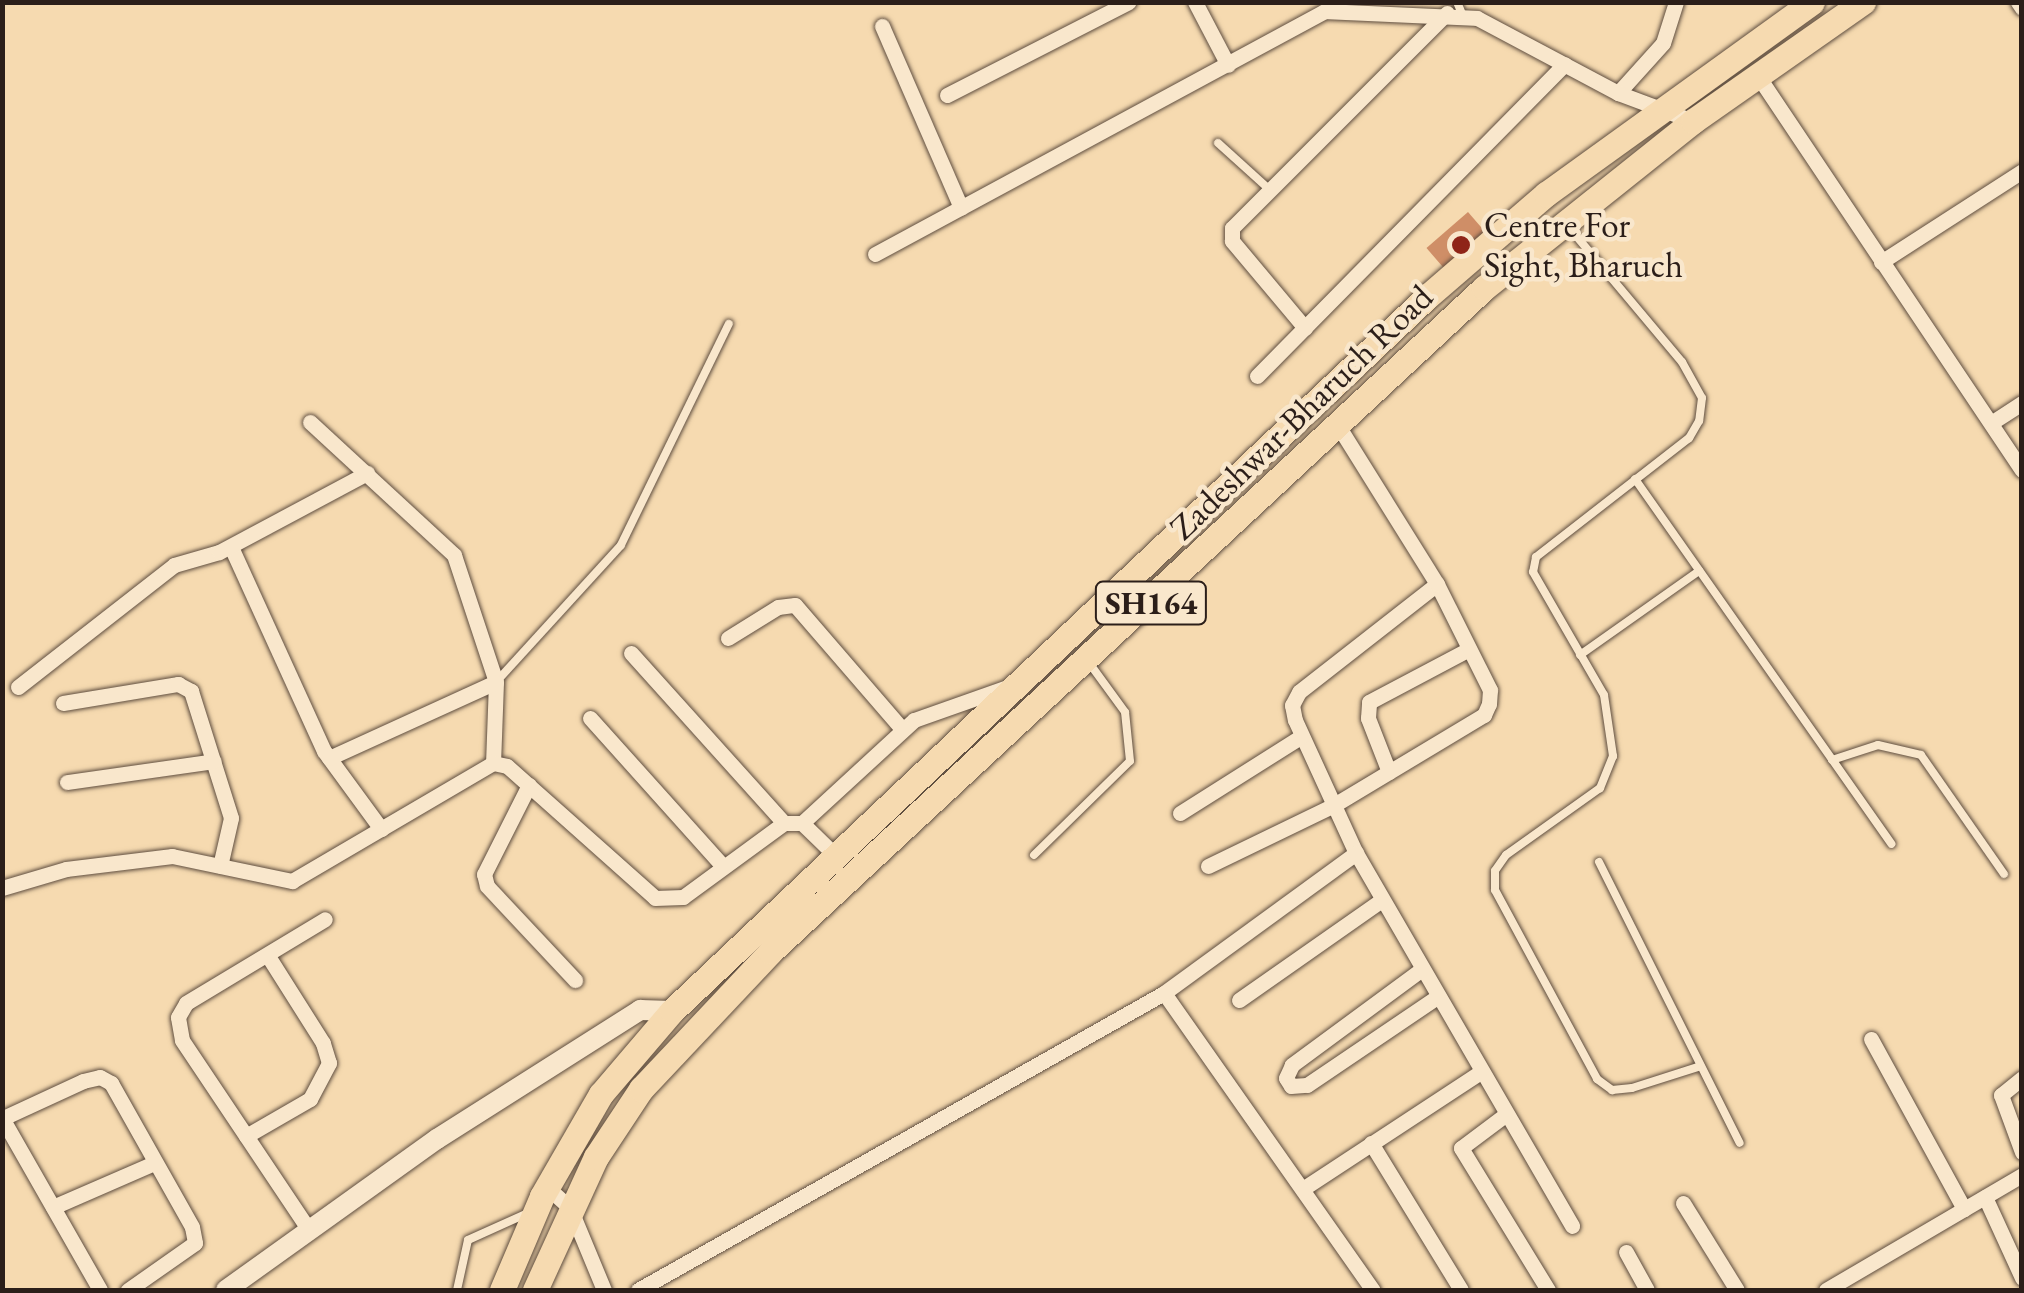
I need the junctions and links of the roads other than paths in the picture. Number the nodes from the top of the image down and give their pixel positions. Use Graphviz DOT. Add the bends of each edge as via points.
graph roads {
  1 [pos="1128,2"];
  2 [pos="1195,2"];
  3 [pos="1676,2"];
  4 [pos="1812,2"];
  5 [pos="1863,2"];
  6 [pos="1456,10"];
  7 [pos="882,26"];
  8 [pos="1564,64"];
  9 [pos="1228,65"];
  10 [pos="1758,76"];
  11 [pos="1618,93"];
  12 [pos="946,95"];
  13 [pos="1658,108"];
  14 [pos="1693,121"];
  15 [pos="1218,143"];
  16 [pos="2022,171"];
  17 [pos="1270,190"];
  18 [pos="961,208"];
  19 [pos="1564,222"];
  20 [pos="875,254"];
  21 [pos="1881,262"];
  22 [pos="729,324"];
  23 [pos="1305,328"];
  24 [pos="1257,376"];
  25 [pos="2022,403"];
  26 [pos="1335,421"];
  27 [pos="310,422"];
  28 [pos="1991,422"];
  29 [pos="2022,470"];
  30 [pos="367,473"];
  31 [pos="1635,479"];
  32 [pos="231,547"];
  33 [pos="1699,570"];
  34 [pos="1437,584"];
  35 [pos="728,638"];
  36 [pos="1469,649"];
  37 [pos="631,652"];
  38 [pos="1580,655"];
  39 [pos="1088,660"];
  40 [pos="496,682"];
  41 [pos="1016,684"];
  42 [pos="18,687"];
  43 [pos="63,703"];
  44 [pos="590,718"];
  45 [pos="902,730"];
  46 [pos="1302,736"];
  47 [pos="329,758"];
  48 [pos="1832,760"];
  49 [pos="214,761"];
  50 [pos="493,762"];
  51 [pos="1389,772"];
  52 [pos="66,782"];
  53 [pos="528,785"];
  54 [pos="1334,805"];
  55 [pos="1180,813"];
  56 [pos="784,823"];
  57 [pos="802,823"];
  58 [pos="381,829"];
  59 [pos="1892,844"];
  60 [pos="1356,853"];
  61 [pos="835,855"];
  62 [pos="1034,855"];
  63 [pos="1598,862"];
  64 [pos="220,866"];
  65 [pos="723,866"];
  66 [pos="1208,866"];
  67 [pos="2004,874"];
  68 [pos="2,888"];
  69 [pos="1382,900"];
  70 [pos="326,919"];
  71 [pos="268,956"];
  72 [pos="1422,970"];
  73 [pos="575,980"];
  74 [pos="1164,994"];
  75 [pos="1437,997"];
  76 [pos="1239,1000"];
  77 [pos="672,1011"];
  78 [pos="1870,1039"];
  79 [pos="1701,1066"];
  80 [pos="1479,1073"];
  81 [pos="2022,1078"];
  82 [pos="1506,1115"];
  83 [pos="3,1118"];
  84 [pos="246,1136"];
  85 [pos="8,1142"];
  86 [pos="1371,1143"];
  87 [pos="1740,1143"];
  88 [pos="2022,1152"];
  89 [pos="154,1163"];
  90 [pos="2020,1180"];
  91 [pos="1304,1188"];
  92 [pos="1985,1197"];
  93 [pos="542,1198"];
  94 [pos="1683,1203"];
  95 [pos="53,1207"];
  96 [pos="570,1208"];
  97 [pos="1964,1210"];
  98 [pos="1572,1226"];
  99 [pos="307,1228"];
  100 [pos="1626,1252"];
  101 [pos="2022,1278"];
  102 [pos="100,1290"];
  103 [pos="128,1290"];
  104 [pos="226,1290"];
  105 [pos="458,1290"];
  106 [pos="502,1290"];
  107 [pos="535,1290"];
  108 [pos="604,1290"];
  109 [pos="638,1290"];
  110 [pos="1373,1290"];
  111 [pos="1461,1290"];
  112 [pos="1548,1290"];
  113 [pos="1648,1290"];
  114 [pos="1737,1290"];
  115 [pos="1826,1290"];
  1 -- 12 [label="street"];
  2 -- 9 [label="street"];
  3 -- 11 [label="street" via="1663,43"];
  4 -- 13 [label="main road, Zadeshwar-Bharuch Road / SH164"];
  5 -- 10 [label="main road, Zadeshwar-Bharuch Road / SH164"];
  6 -- 8 [label="street"];
  6 -- 9 [label="street" via="1326,11"];
  6 -- 17 [label="street"];
  7 -- 18 [label="street"];
  8 -- 11 [label="street"];
  8 -- 23 [label="street"];
  9 -- 18 [label="street"];
  10 -- 14 [label="main road, Zadeshwar-Bharuch Road / SH164"];
  10 -- 21 [label="street"];
  11 -- 13 [label="street"];
  13 -- 14 [label="street"];
  13 -- 41 [label="main road, Zadeshwar-Bharuch Road / SH164" via="1429,294"];
  14 -- 19 [label="main road, Zadeshwar-Bharuch Road / SH164"];
  15 -- 17 [label="lane"];
  16 -- 21 [label="street"];
  17 -- 23 [label="street" via="1232,228 1232,242"];
  18 -- 20 [label="street"];
  19 -- 26 [label="main road, Zadeshwar-Bharuch Road / SH164"];
  19 -- 31 [label="lane" via="1682,362 1702,398 1689,438"];
  21 -- 28 [label="street"];
  22 -- 40 [label="lane" via="621,546"];
  23 -- 24 [label="street"];
  25 -- 28 [label="street"];
  26 -- 34 [label="street"];
  26 -- 39 [label="main road, Zadeshwar-Bharuch Road / SH164"];
  27 -- 30 [label="street"];
  28 -- 29 [label="street"];
  30 -- 32 [label="street"];
  30 -- 40 [label="street" via="454,555"];
  31 -- 33 [label="lane"];
  31 -- 38 [label="lane" via="1536,558 1532,572"];
  32 -- 42 [label="street" via="174,565"];
  32 -- 47 [label="street"];
  33 -- 38 [label="lane"];
  33 -- 48 [label="lane"];
  34 -- 36 [label="street"];
  34 -- 46 [label="street" via="1300,692 1292,705"];
  35 -- 45 [label="street" via="778,607 795,605"];
  36 -- 51 [label="street" via="1490,690 1484,715"];
  36 -- 51 [label="street" via="1369,702 1368,718"];
  37 -- 56 [label="street"];
  38 -- 79 [label="lane" via="1604,695 1613,756 1600,788 1506,855 1494,890 1597,1079 1612,1090 1632,1088"];
  39 -- 62 [label="lane" via="1125,712 1130,761"];
  39 -- 96 [label="main road, Zadeshwar-Bharuch Road / SH164" via="757,966 641,1089"];
  40 -- 47 [label="street"];
  40 -- 50 [label="street"];
  41 -- 45 [label="street"];
  41 -- 61 [label="main road, Zadeshwar-Bharuch Road / SH164"];
  43 -- 49 [label="street" via="185,687"];
  44 -- 65 [label="street"];
  45 -- 57 [label="street"];
  46 -- 54 [label="street"];
  46 -- 55 [label="street"];
  47 -- 58 [label="street"];
  48 -- 59 [label="lane"];
  48 -- 67 [label="lane" via="1878,745 1921,756"];
  49 -- 52 [label="street"];
  49 -- 64 [label="street" via="231,818"];
  50 -- 53 [label="street"];
  50 -- 58 [label="street"];
  51 -- 54 [label="street"];
  53 -- 65 [label="street" via="654,898 683,897"];
  53 -- 73 [label="street" via="484,874 487,886"];
  54 -- 60 [label="street"];
  54 -- 66 [label="street"];
  56 -- 57 [label="street"];
  56 -- 65 [label="street"];
  57 -- 61 [label="street"];
  58 -- 64 [label="street" via="292,881"];
  60 -- 69 [label="street"];
  60 -- 74 [label="street"];
  61 -- 77 [label="main road, Zadeshwar-Bharuch Road / SH164"];
  63 -- 79 [label="lane"];
  64 -- 68 [label="street" via="147,858 66,869"];
  69 -- 72 [label="street"];
  69 -- 76 [label="street"];
  70 -- 71 [label="street"];
  71 -- 84 [label="street" via="329,1063 310,1100"];
  71 -- 84 [label="street" via="186,1004 178,1017 182,1040"];
  72 -- 75 [label="street"];
  72 -- 75 [label="street" via="1292,1065 1286,1078 1291,1086 1307,1085"];
  74 -- 91 [label="street"];
  74 -- 109 [label="street"];
  75 -- 80 [label="street"];
  77 -- 93 [label="main road, Zadeshwar-Bharuch Road / SH164" via="602,1094"];
  77 -- 99 [label="street" via="640,1010"];
  78 -- 97 [label="street"];
  79 -- 87 [label="lane"];
  80 -- 82 [label="street"];
  80 -- 86 [label="street"];
  81 -- 88 [label="street" via="2001,1095"];
  82 -- 98 [label="street"];
  82 -- 112 [label="street" via="1461,1148"];
  83 -- 85 [label="street"];
  83 -- 89 [label="street" via="100,1077 111,1083"];
  84 -- 99 [label="street"];
  85 -- 95 [label="street"];
  86 -- 91 [label="street"];
  86 -- 111 [label="street"];
  89 -- 95 [label="street"];
  89 -- 103 [label="street" via="192,1227 194,1243"];
  90 -- 92 [label="street"];
  91 -- 110 [label="street"];
  92 -- 97 [label="street"];
  92 -- 101 [label="street"];
  93 -- 96 [label="street"];
  93 -- 105 [label="lane" via="468,1240"];
  93 -- 106 [label="main road, Zadeshwar-Bharuch Road / SH164"];
  94 -- 114 [label="street"];
  95 -- 102 [label="street"];
  96 -- 107 [label="main road, Zadeshwar-Bharuch Road / SH164"];
  96 -- 108 [label="street"];
  97 -- 115 [label="street"];
  99 -- 104 [label="street"];
  100 -- 113 [label="street"];
}
